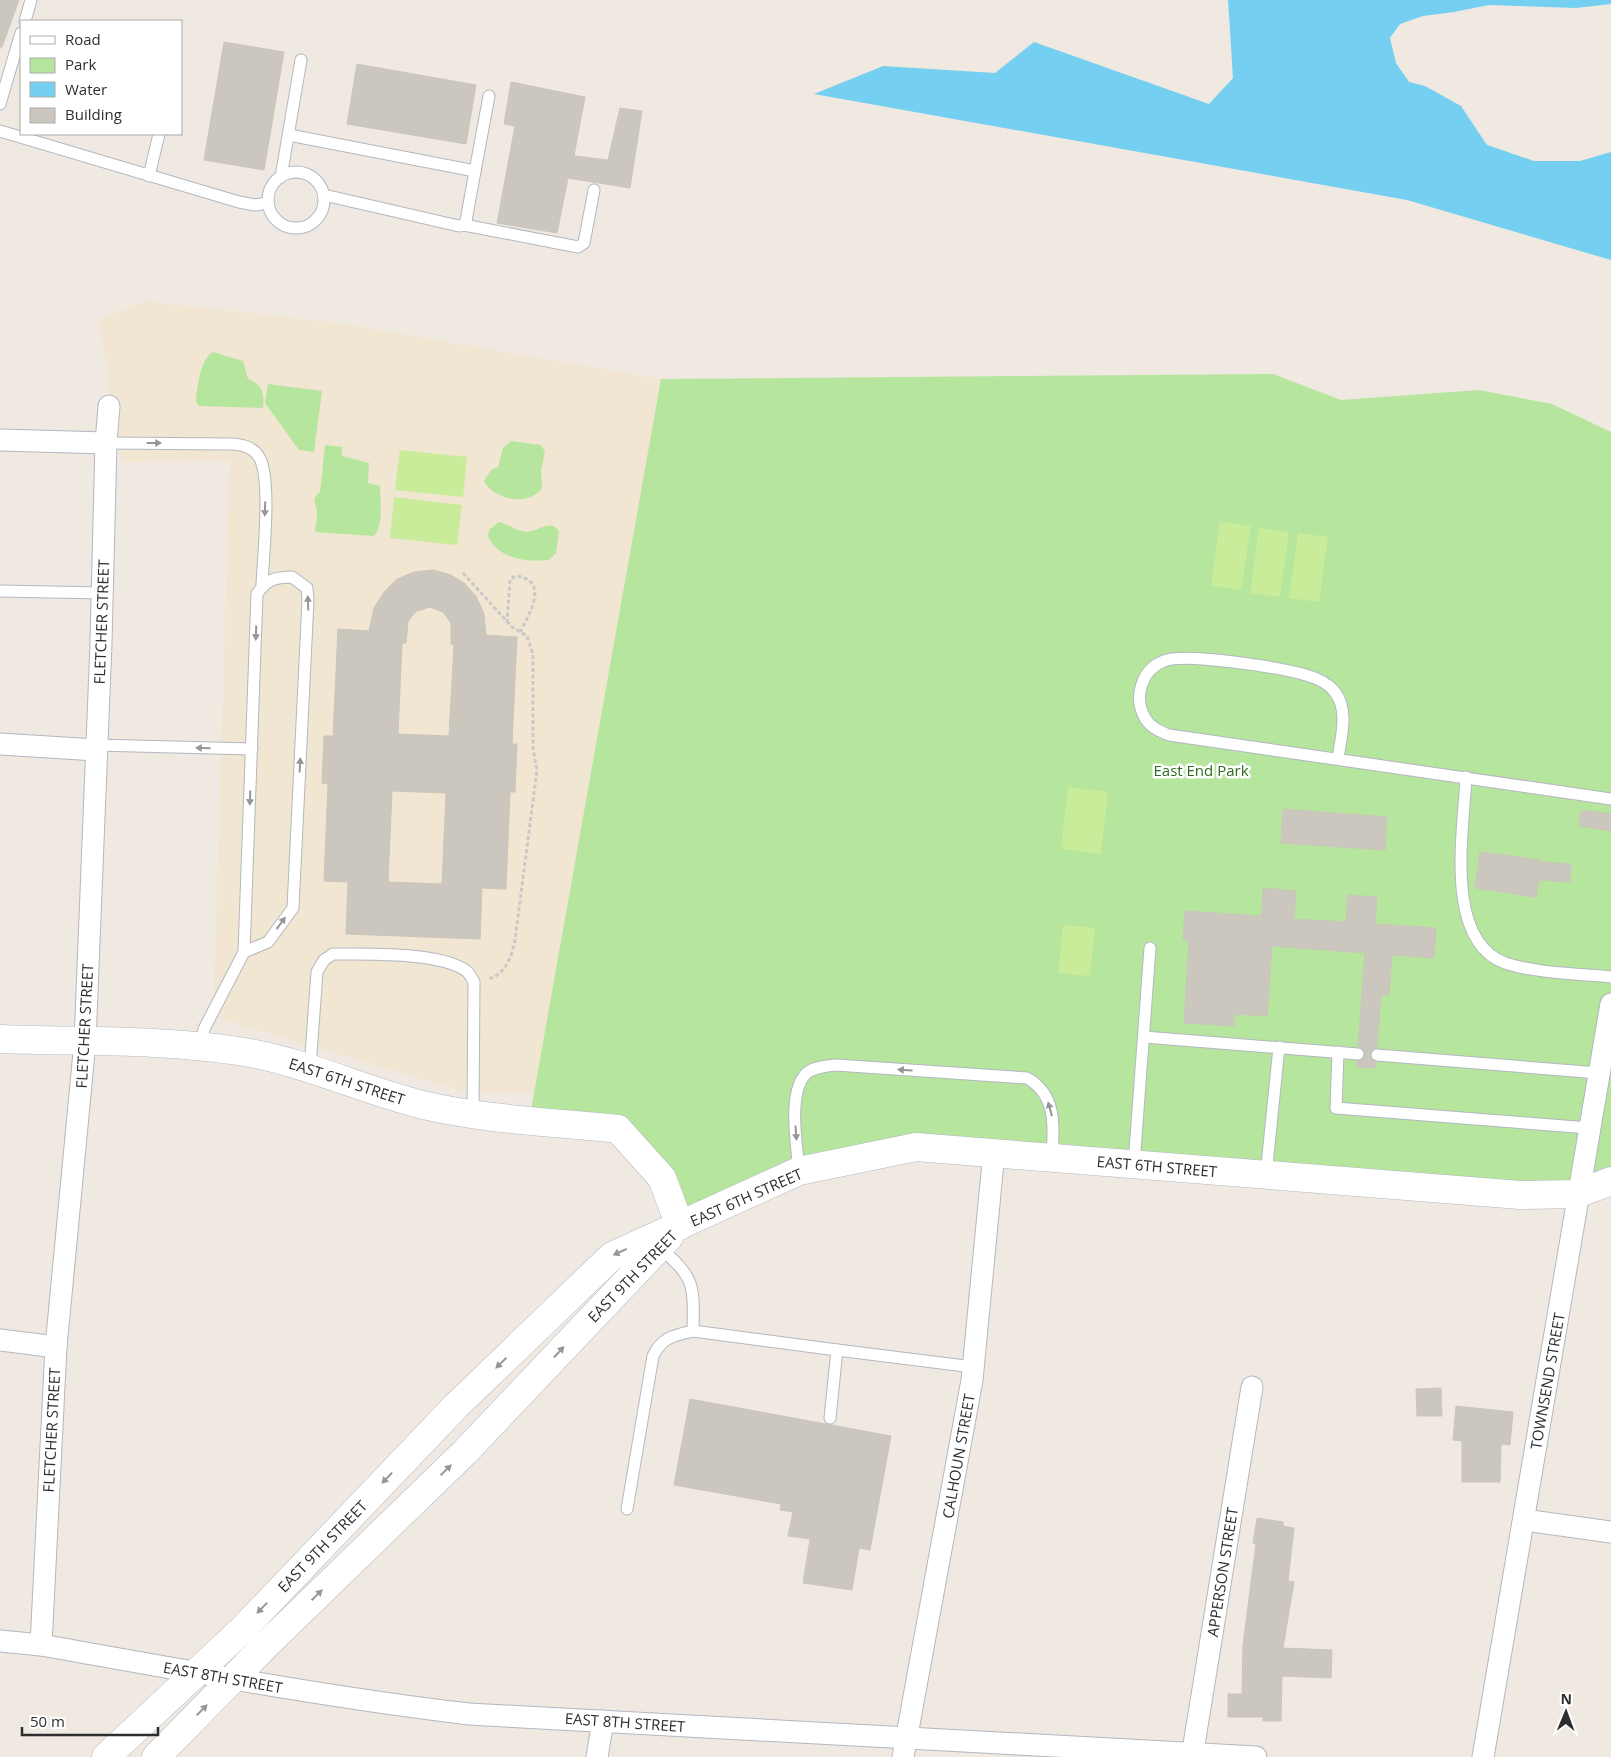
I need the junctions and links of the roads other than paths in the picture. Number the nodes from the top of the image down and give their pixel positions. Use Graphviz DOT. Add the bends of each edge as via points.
graph roads {
  1 [pos="31,0"];
  2 [pos="25,20"];
  3 [pos="20,36"];
  4 [pos="301,60"];
  5 [pos="490,96"];
  6 [pos="0,104"];
  7 [pos="0,131"];
  8 [pos="159,135"];
  9 [pos="289,135"];
  10 [pos="475,171"];
  11 [pos="149,176"];
  12 [pos="281,177"];
  13 [pos="594,190"];
  14 [pos="324,195"];
  15 [pos="268,203"];
  16 [pos="464,225"];
  17 [pos="109,406"];
  18 [pos="0,440"];
  19 [pos="106,443"];
  20 [pos="262,585"];
  21 [pos="0,591"];
  22 [pos="103,594"];
  23 [pos="0,744"];
  24 [pos="96,748"];
  25 [pos="252,749"];
  26 [pos="1338,758"];
  27 [pos="1466,777"];
  28 [pos="1611,799"];
  29 [pos="1150,948"];
  30 [pos="244,952"];
  31 [pos="1611,977"];
  32 [pos="1611,1004"];
  33 [pos="1144,1037"];
  34 [pos="0,1039"];
  35 [pos="84,1042"];
  36 [pos="201,1047"];
  37 [pos="1279,1048"];
  38 [pos="1338,1052"];
  39 [pos="1358,1054"];
  40 [pos="1377,1055"];
  41 [pos="310,1068"];
  42 [pos="1599,1073"];
  43 [pos="473,1114"];
  44 [pos="1589,1128"];
  45 [pos="994,1152"];
  46 [pos="1052,1157"];
  47 [pos="1134,1164"];
  48 [pos="799,1171"];
  49 [pos="1266,1175"];
  50 [pos="1611,1181"];
  51 [pos="1577,1194"];
  52 [pos="680,1226"];
  53 [pos="659,1247"];
  54 [pos="693,1331"];
  55 [pos="0,1340"];
  56 [pos="56,1347"];
  57 [pos="837,1350"];
  58 [pos="973,1367"];
  59 [pos="1252,1387"];
  60 [pos="830,1418"];
  61 [pos="627,1509"];
  62 [pos="1524,1520"];
  63 [pos="1611,1532"];
  64 [pos="0,1641"];
  65 [pos="41,1646"];
  66 [pos="196,1672"];
  67 [pos="233,1679"];
  68 [pos="603,1721"];
  69 [pos="904,1747"];
  70 [pos="1193,1755"];
  71 [pos="106,1757"];
  72 [pos="156,1757"];
  73 [pos="597,1757"];
  74 [pos="1256,1757"];
  75 [pos="1483,1757"];
  1 -- 2 [label="lane"];
  3 -- 6 [label="lane"];
  4 -- 9 [label="lane"];
  5 -- 10 [label="lane"];
  7 -- 11 [label="lane"];
  8 -- 11 [label="lane"];
  9 -- 10 [label="lane"];
  9 -- 12 [label="lane"];
  10 -- 16 [label="lane"];
  11 -- 15 [label="lane" via="239,202"];
  12 -- 14 [label="lane" via="290,173 309,175 317,181"];
  12 -- 15 [label="lane" via="271,188"];
  13 -- 16 [label="lane" via="584,243 578,247"];
  14 -- 15 [label="lane" via="319,217 303,228 284,226 276,220"];
  14 -- 16 [label="lane"];
  17 -- 19 [label="street, FLETCHER STREET"];
  18 -- 19 [label="street"];
  19 -- 20 [label="lane, one-way" via="232,444 246,446 258,455 266,476"];
  19 -- 22 [label="street, FLETCHER STREET"];
  20 -- 25 [label="lane, one-way" via="257,594"];
  30 -- 20 [label="lane, one-way" via="268,942 292,908 304,703 307,588 292,577 271,579"];
  21 -- 22 [label="lane"];
  22 -- 24 [label="street, FLETCHER STREET"];
  23 -- 24 [label="street"];
  25 -- 24 [label="lane, one-way"];
  24 -- 35 [label="street, FLETCHER STREET"];
  25 -- 30 [label="lane, one-way"];
  26 -- 26 [label="lane" via="1169,735 1154,729 1144,718 1140,704 1144,677 1154,665 1175,658 1282,669 1324,682 1340,702 1342,728"];
  26 -- 27 [label="lane"];
  27 -- 28 [label="lane"];
  27 -- 31 [label="lane" via="1461,878 1468,923 1483,950 1504,962 1523,967"];
  29 -- 33 [label="lane"];
  30 -- 36 [label="lane" via="204,1029"];
  32 -- 42 [label="street, TOWNSEND STREET"];
  33 -- 37 [label="lane"];
  33 -- 47 [label="lane"];
  34 -- 35 [label="main road, EAST 6TH STREET"];
  35 -- 36 [label="main road, EAST 6TH STREET"];
  35 -- 56 [label="street, FLETCHER STREET"];
  36 -- 41 [label="main road, EAST 6TH STREET" via="256,1054"];
  37 -- 38 [label="lane"];
  37 -- 49 [label="lane"];
  38 -- 39 [label="lane"];
  38 -- 44 [label="lane" via="1336,1108"];
  40 -- 42 [label="lane"];
  41 -- 43 [label="main road, EAST 6TH STREET" via="423,1105"];
  41 -- 43 [label="lane" via="317,972 324,960 333,954 408,956 443,962 466,970 474,982"];
  42 -- 44 [label="street, TOWNSEND STREET"];
  43 -- 52 [label="main road, EAST 6TH STREET" via="618,1129 662,1178"];
  44 -- 51 [label="street, TOWNSEND STREET"];
  45 -- 46 [label="main road, EAST 6TH STREET"];
  45 -- 48 [label="main road, EAST 6TH STREET" via="916,1148"];
  45 -- 58 [label="street, CALHOUN STREET"];
  46 -- 47 [label="main road, EAST 6TH STREET"];
  46 -- 48 [label="lane, one-way" via="1054,1126 1051,1107 1046,1095 1027,1078 836,1065 820,1067 805,1074 797,1091 795,1114"];
  47 -- 49 [label="main road, EAST 6TH STREET"];
  48 -- 52 [label="main road, EAST 6TH STREET"];
  49 -- 51 [label="main road, EAST 6TH STREET" via="1520,1195"];
  50 -- 51 [label="main road, EAST 6TH STREET"];
  51 -- 62 [label="street, TOWNSEND STREET"];
  52 -- 53 [label="main road, EAST 9TH STREET"];
  52 -- 66 [label="main road, EAST 9TH STREET, one-way" via="612,1256 456,1406 243,1629"];
  53 -- 54 [label="lane" via="681,1266 689,1278 693,1292"];
  67 -- 53 [label="main road, EAST 9TH STREET, one-way" via="465,1452"];
  54 -- 57 [label="lane"];
  54 -- 61 [label="lane" via="661,1342 654,1356"];
  55 -- 56 [label="street"];
  56 -- 65 [label="street, FLETCHER STREET"];
  57 -- 58 [label="lane"];
  57 -- 60 [label="lane"];
  58 -- 69 [label="street, CALHOUN STREET"];
  59 -- 70 [label="street, APPERSON STREET"];
  62 -- 63 [label="street"];
  62 -- 75 [label="street, TOWNSEND STREET"];
  64 -- 65 [label="street, EAST 8TH STREET"];
  65 -- 66 [label="street, EAST 8TH STREET"];
  66 -- 67 [label="street, EAST 8TH STREET"];
  66 -- 71 [label="main road, EAST 9TH STREET"];
  67 -- 68 [label="street, EAST 8TH STREET" via="469,1714"];
  72 -- 67 [label="main road, EAST 9TH STREET, one-way"];
  68 -- 69 [label="street, EAST 8TH STREET"];
  68 -- 73 [label="street"];
  69 -- 70 [label="street, EAST 8TH STREET"];
  70 -- 74 [label="street, EAST 8TH STREET"];
}
